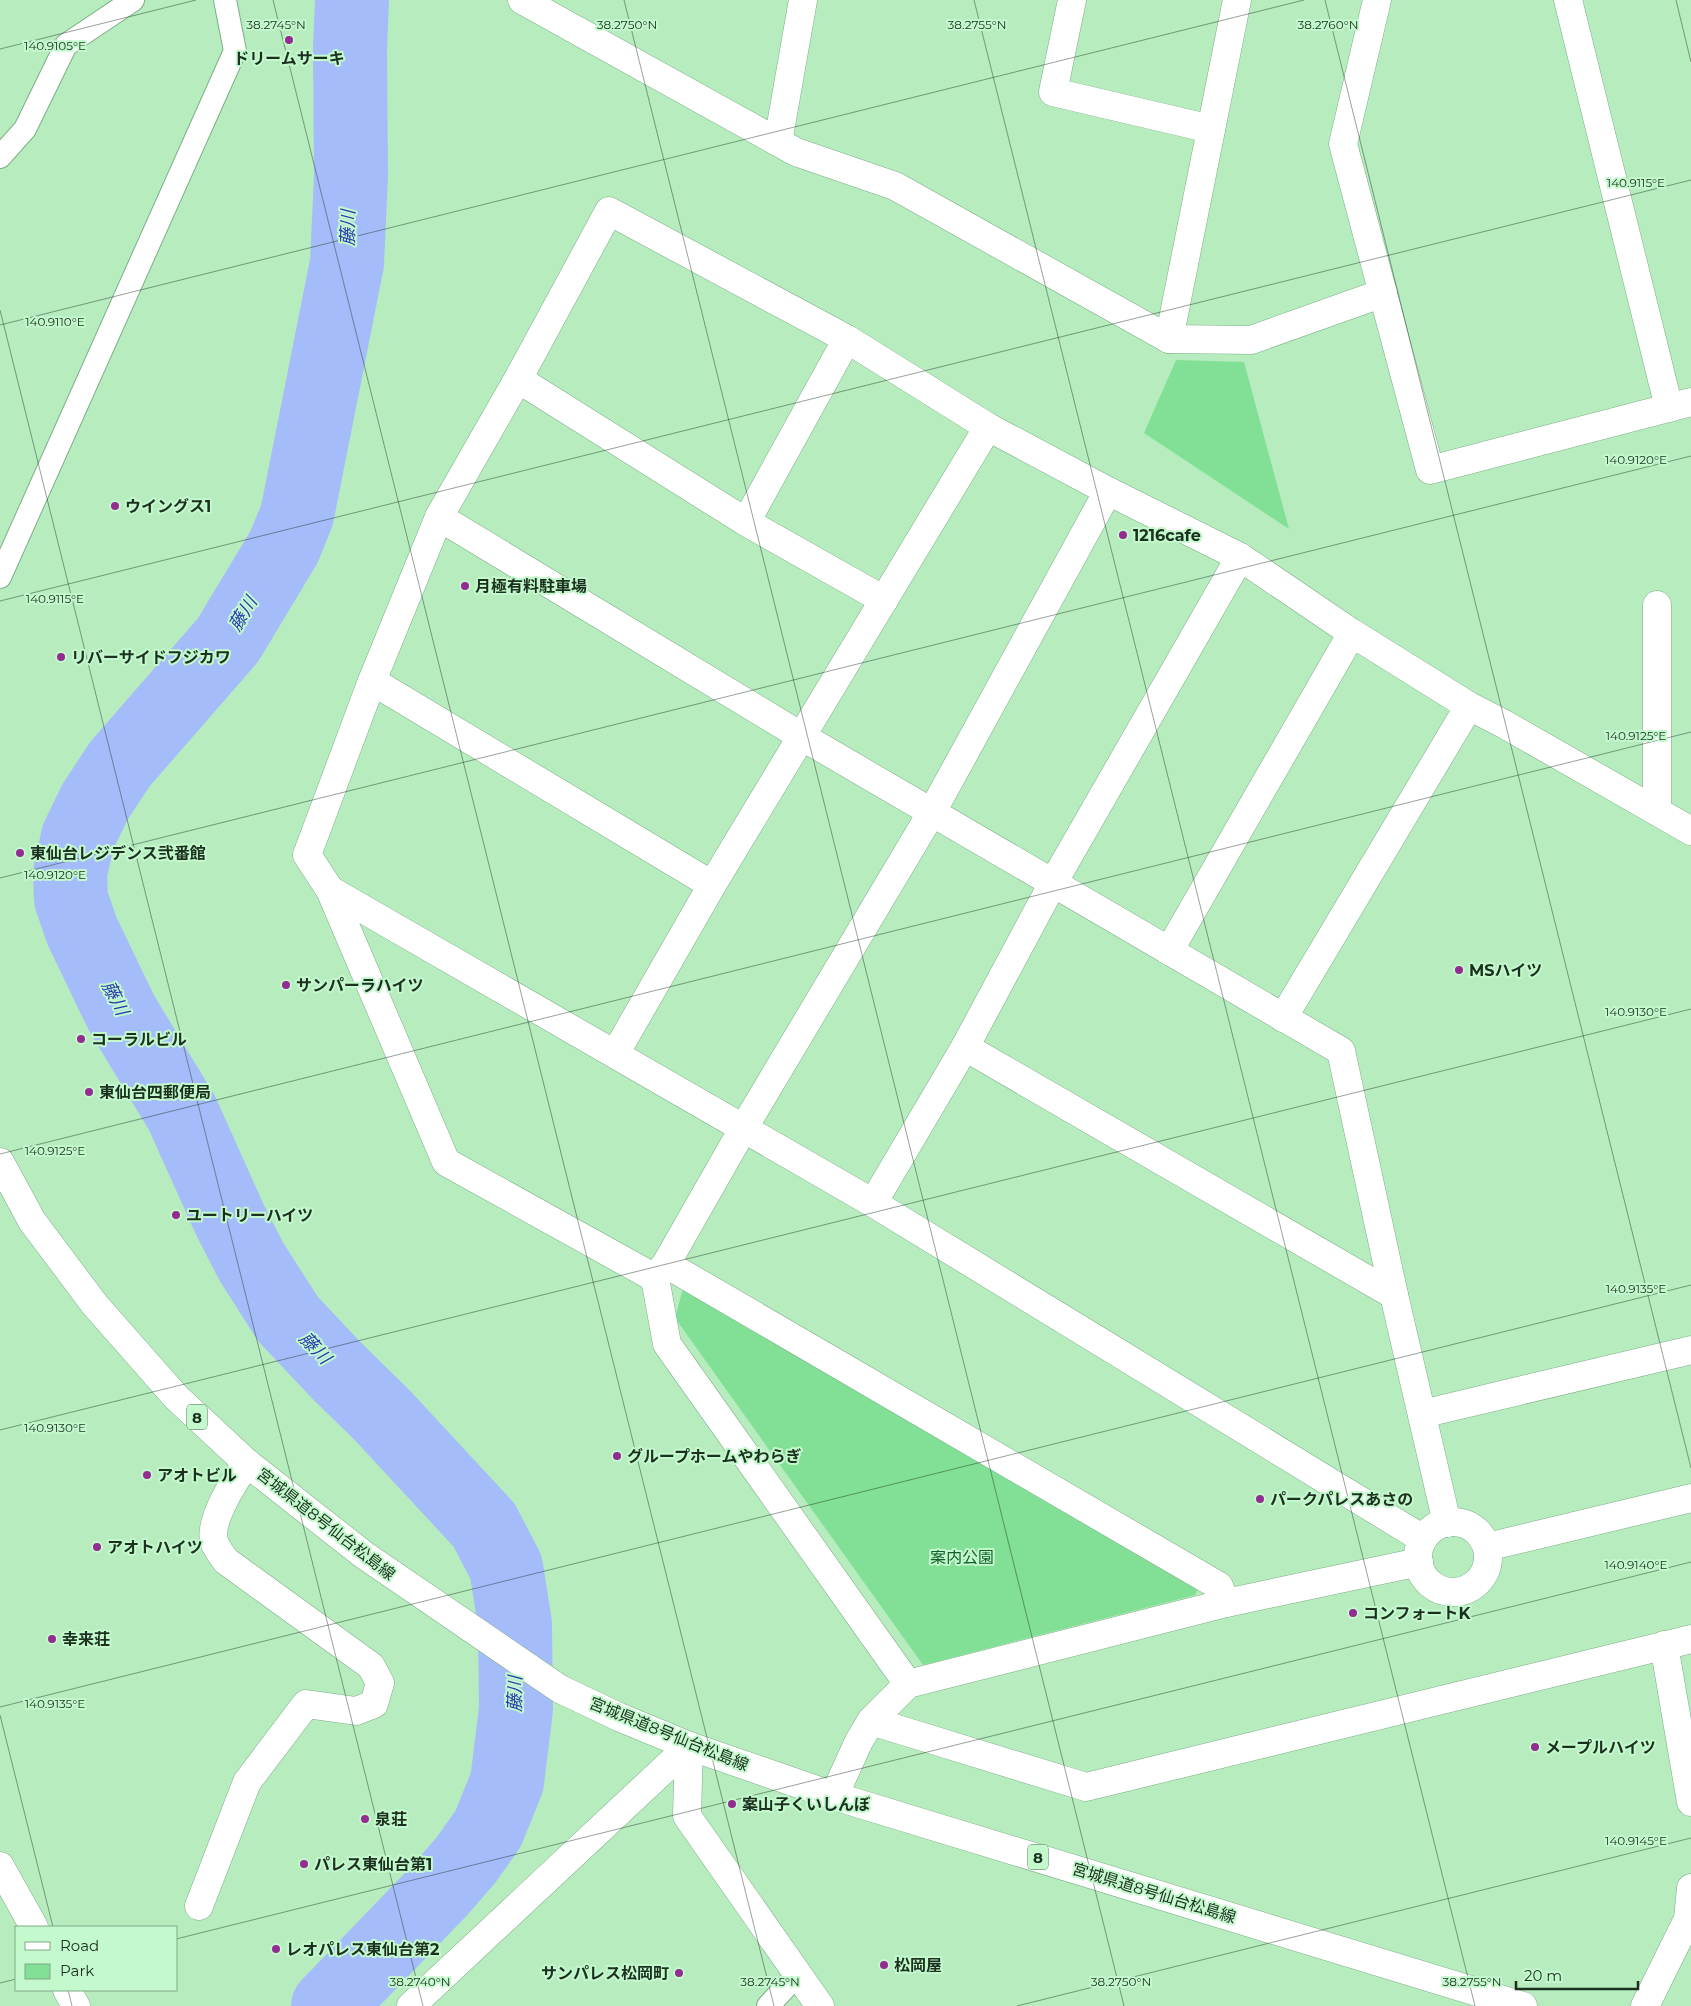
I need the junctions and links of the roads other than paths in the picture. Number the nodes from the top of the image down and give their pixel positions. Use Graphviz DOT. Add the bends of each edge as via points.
graph roads {
  1 [pos="133,0"];
  2 [pos="225,0"];
  3 [pos="522,0"];
  4 [pos="804,0"];
  5 [pos="1072,0"];
  6 [pos="1237,0"];
  7 [pos="1377,0"];
  8 [pos="1568,0"];
  9 [pos="1211,129"];
  10 [pos="778,142"];
  11 [pos="0,157"];
  12 [pos="1383,293"];
  13 [pos="1169,339"];
  14 [pos="847,340"];
  15 [pos="518,379"];
  16 [pos="1680,405"];
  17 [pos="988,427"];
  18 [pos="1108,492"];
  19 [pos="439,517"];
  20 [pos="746,522"];
  21 [pos="1240,558"];
  22 [pos="0,577"];
  23 [pos="884,600"];
  24 [pos="1657,605"];
  25 [pos="1352,633"];
  26 [pos="372,680"];
  27 [pos="1469,706"];
  28 [pos="801,736"];
  29 [pos="1657,811"];
  30 [pos="932,812"];
  31 [pos="1691,831"];
  32 [pos="1053,883"];
  33 [pos="712,885"];
  34 [pos="330,890"];
  35 [pos="1169,951"];
  36 [pos="1283,1018"];
  37 [pos="965,1047"];
  38 [pos="616,1054"];
  39 [pos="743,1129"];
  40 [pos="0,1162"];
  41 [pos="0,1193"];
  42 [pos="873,1203"];
  43 [pos="32,1221"];
  44 [pos="661,1271"];
  45 [pos="1394,1294"];
  46 [pos="1691,1350"];
  47 [pos="1422,1414"];
  48 [pos="247,1463"];
  49 [pos="1691,1498"];
  50 [pos="1447,1524"];
  51 [pos="1487,1547"];
  52 [pos="1421,1551"];
  53 [pos="1226,1604"];
  54 [pos="1691,1639"];
  55 [pos="1664,1646"];
  56 [pos="908,1684"];
  57 [pos="871,1721"];
  58 [pos="689,1746"];
  59 [pos="834,1796"];
  60 [pos="1691,1802"];
  61 [pos="0,1866"];
  62 [pos="1691,1888"];
  63 [pos="199,1906"];
  64 [pos="33,1926"];
  65 [pos="798,1974"];
  66 [pos="68,1991"];
  67 [pos="76,2006"];
  68 [pos="411,2006"];
  69 [pos="768,2006"];
  70 [pos="820,2006"];
  71 [pos="1523,2006"];
  72 [pos="1645,2006"];
  1 -- 11 [label="lane" via="66,44 25,129"];
  2 -- 22 [label="lane" via="235,51"];
  3 -- 10 [label="street"];
  4 -- 10 [label="street"];
  5 -- 9 [label="street" via="1053,92"];
  6 -- 9 [label="street"];
  7 -- 12 [label="street" via="1343,144"];
  8 -- 16 [label="street"];
  9 -- 13 [label="street"];
  10 -- 13 [label="street" via="796,152 895,186"];
  12 -- 13 [label="street" via="1251,340"];
  12 -- 16 [label="street" via="1430,470"];
  14 -- 15 [label="street" via="608,211"];
  14 -- 17 [label="street"];
  14 -- 20 [label="street"];
  15 -- 19 [label="street"];
  15 -- 20 [label="street"];
  17 -- 18 [label="street"];
  17 -- 23 [label="street"];
  18 -- 21 [label="street"];
  18 -- 30 [label="street"];
  19 -- 26 [label="street"];
  19 -- 28 [label="street"];
  20 -- 23 [label="street"];
  21 -- 25 [label="street"];
  21 -- 32 [label="street"];
  23 -- 28 [label="street"];
  24 -- 29 [label="street"];
  25 -- 27 [label="street"];
  25 -- 35 [label="street"];
  26 -- 33 [label="street"];
  26 -- 34 [label="street" via="307,855"];
  27 -- 29 [label="street"];
  27 -- 36 [label="street"];
  28 -- 30 [label="street"];
  28 -- 33 [label="street"];
  29 -- 31 [label="street"];
  30 -- 32 [label="street"];
  30 -- 39 [label="street"];
  32 -- 35 [label="street"];
  32 -- 37 [label="street"];
  33 -- 38 [label="street"];
  34 -- 38 [label="street"];
  34 -- 44 [label="street" via="446,1162"];
  35 -- 36 [label="street"];
  36 -- 45 [label="street" via="1341,1051"];
  37 -- 42 [label="street"];
  37 -- 45 [label="street"];
  38 -- 39 [label="street"];
  39 -- 42 [label="street"];
  39 -- 44 [label="street"];
  40 -- 43 [label="street, 宮城県道8号仙台松島線 / 8"];
  41 -- 43 [label="street"];
  42 -- 52 [label="street"];
  43 -- 48 [label="street, 宮城県道8号仙台松島線 / 8" via="95,1305 176,1397"];
  44 -- 53 [label="street" via="1219,1586"];
  44 -- 56 [label="street" via="667,1344"];
  45 -- 47 [label="street"];
  46 -- 47 [label="street"];
  47 -- 50 [label="street"];
  48 -- 58 [label="street, 宮城県道8号仙台松島線 / 8" via="364,1555 560,1689"];
  48 -- 63 [label="street" via="228,1490 215,1524 214,1543 226,1561 371,1666 380,1683 374,1704 356,1711 306,1704 247,1782"];
  49 -- 51 [label="street"];
  50 -- 51 [label="street" via="1452,1522 1473,1528"];
  50 -- 52 [label="street" via="1430,1530"];
  51 -- 52 [label="street" via="1489,1559 1481,1580 1460,1592 1438,1589 1428,1582 1422,1573"];
  52 -- 53 [label="street"];
  53 -- 56 [label="street"];
  54 -- 55 [label="street"];
  55 -- 57 [label="street" via="1086,1787"];
  55 -- 60 [label="street"];
  56 -- 57 [label="street"];
  57 -- 59 [label="street"];
  58 -- 59 [label="street, 宮城県道8号仙台松島線 / 8"];
  58 -- 65 [label="street" via="688,1816"];
  58 -- 68 [label="street"];
  59 -- 71 [label="street, 宮城県道8号仙台松島線 / 8"];
  61 -- 64 [label="street"];
  62 -- 72 [label="street" via="1688,1919"];
  65 -- 69 [label="lane"];
  65 -- 70 [label="street"];
  66 -- 67 [label="street"];
}
